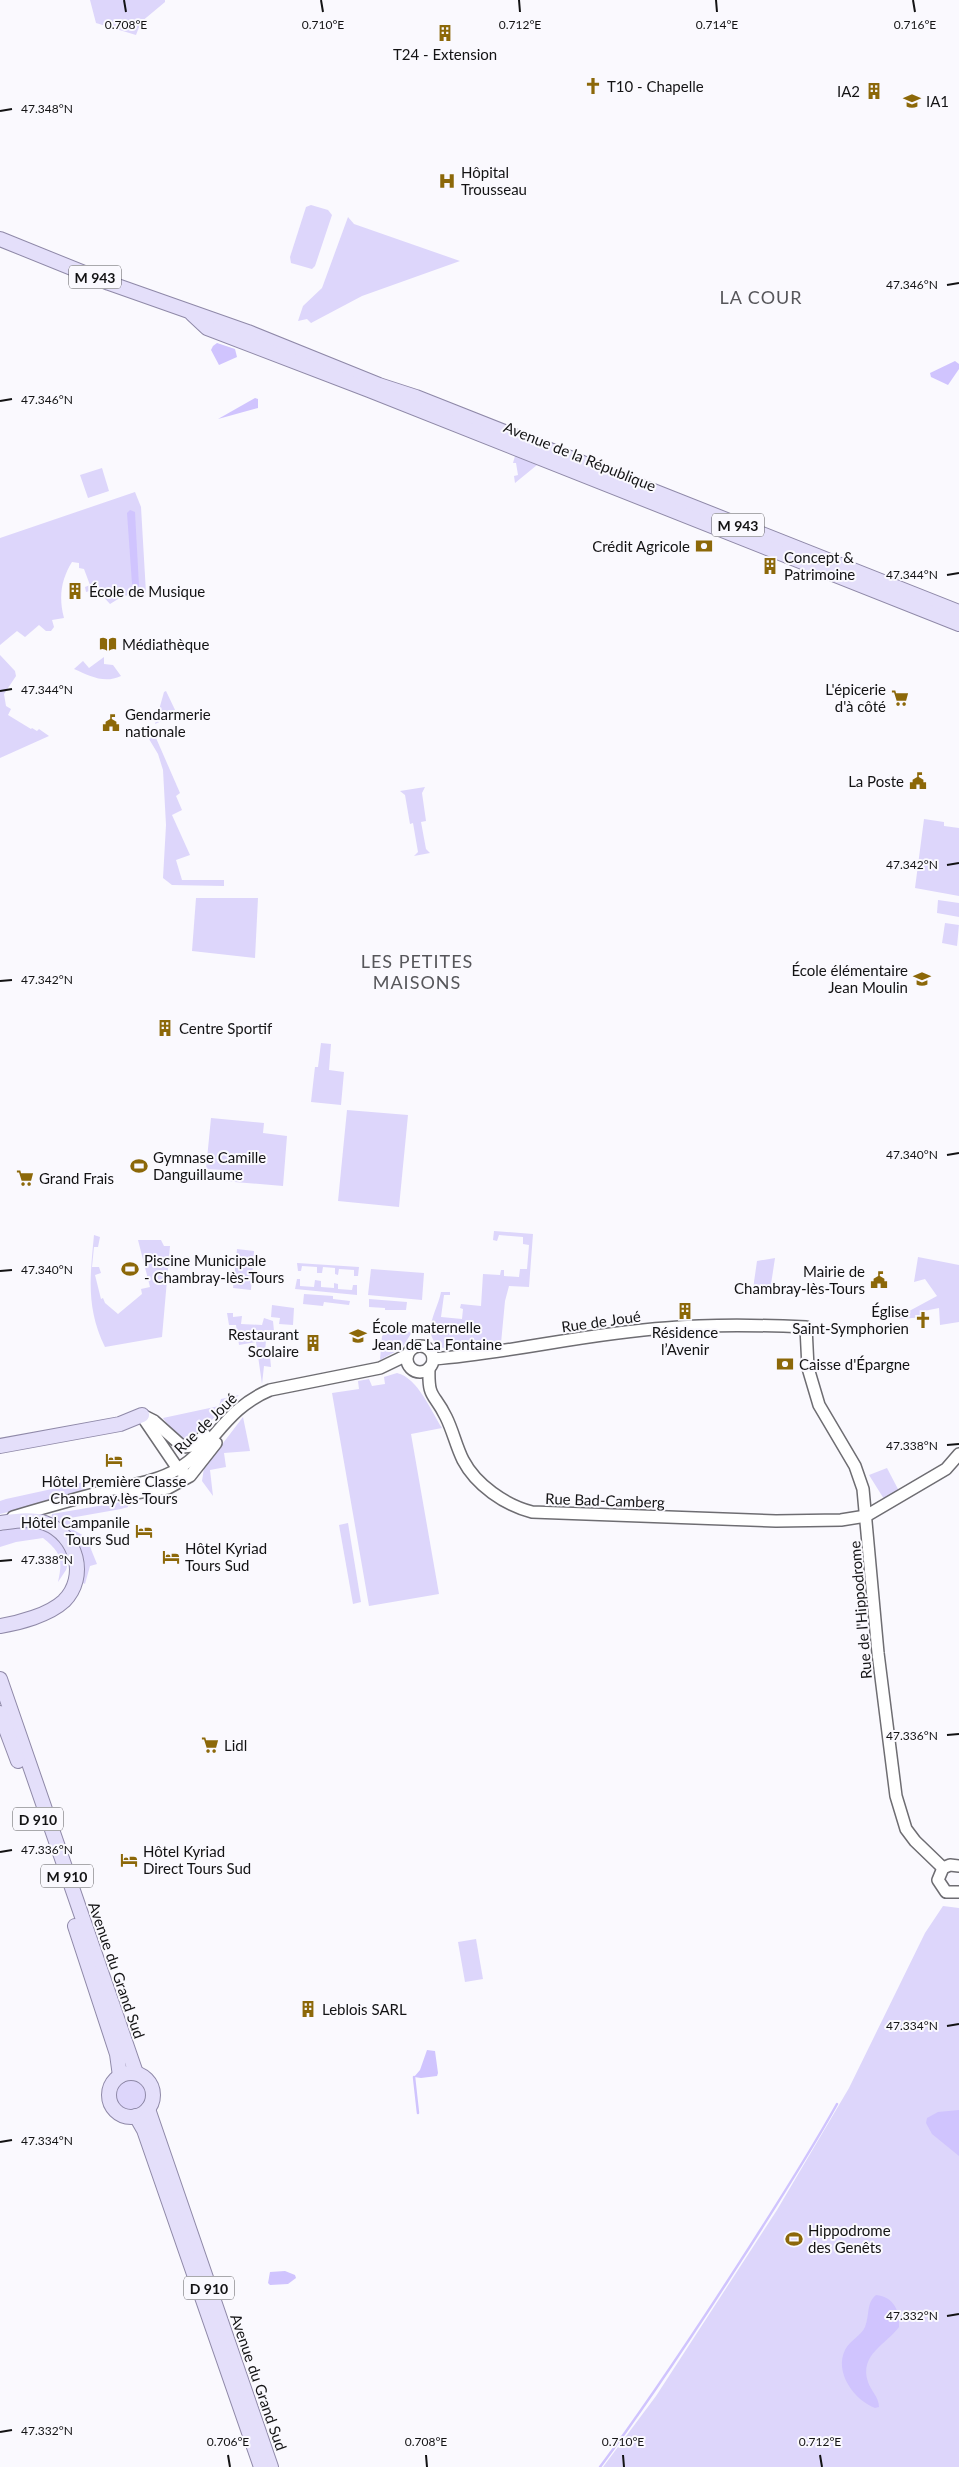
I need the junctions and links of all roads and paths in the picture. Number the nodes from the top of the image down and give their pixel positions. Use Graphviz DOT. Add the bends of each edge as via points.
graph roads {
  1 [pos="0,239"];
  2 [pos="192,313"];
  3 [pos="959,612"];
  4 [pos="959,624"];
  5 [pos="806,1327"];
  6 [pos="408,1355"];
  7 [pos="431,1363"];
  8 [pos="389,1366"];
  9 [pos="411,1369"];
  10 [pos="252,1399"];
  11 [pos="142,1415"];
  12 [pos="221,1425"];
  13 [pos="170,1437"];
  14 [pos="0,1440"];
  15 [pos="0,1446"];
  16 [pos="959,1454"];
  17 [pos="182,1466"];
  18 [pos="190,1476"];
  19 [pos="56,1506"];
  20 [pos="866,1516"];
  21 [pos="0,1522"];
  22 [pos="0,1626"];
  23 [pos="0,1679"];
  24 [pos="0,1713"];
  25 [pos="959,1866"];
  26 [pos="943,1868"];
  27 [pos="959,1892"];
  28 [pos="136,2073"];
  29 [pos="120,2076"];
  30 [pos="142,2112"];
  31 [pos="261,2467"];
  32 [pos="271,2467"];
  1 -- 2 [label="main road, Avenue de la République / M 943"];
  2 -- 3 [label="main road, Avenue de la République / M 943" via="416,397"];
  2 -- 4 [label="main road, Avenue de la République / M 943" via="207,328"];
  5 -- 7 [label="street, Rue de Joué" via="666,1328 592,1336"];
  5 -- 20 [label="street, Rue de l'Hippodrome" via="808,1368 819,1404 859,1475 864,1489"];
  6 -- 7 [label="street" via="414,1348 422,1347 429,1351"];
  6 -- 8 [label="street, Rue de Joué"];
  6 -- 9 [label="street"];
  7 -- 9 [label="street" via="422,1372"];
  7 -- 20 [label="street, Rue Bad-Camberg" via="430,1392 446,1416 466,1464 495,1494 517,1508 543,1514 786,1521"];
  8 -- 9 [label="street, Rue de Joué"];
  8 -- 10 [label="street, Rue de Joué" via="270,1390"];
  10 -- 12 [label="street, Rue de Joué"];
  10 -- 18 [label="street, Rue de Joué"];
  11 -- 13 [label="street" via="154,1421"];
  11 -- 14 [label="main road"];
  11 -- 15 [label="main road" via="120,1424"];
  11 -- 17 [label="street"];
  12 -- 13 [label="street" via="192,1446 183,1447"];
  12 -- 17 [label="street, Rue de Joué"];
  13 -- 17 [label="street"];
  16 -- 20 [label="street" via="946,1469"];
  17 -- 18 [label="street"];
  17 -- 19 [label="street" via="162,1478"];
  18 -- 19 [label="street" via="168,1488"];
  19 -- 21 [label="street"];
  20 -- 26 [label="street, Rue de l'Hippodrome" via="878,1652 896,1796 906,1829"];
  21 -- 22 [label="main road" via="30,1520 52,1526 71,1544 78,1569 73,1588 58,1606"];
  23 -- 28 [label="main road, Avenue du Grand Sud / M 910"];
  24 -- 29 [label="main road, Avenue du Grand Sud / D 910" via="117,2054"];
  25 -- 26 [label="street"];
  26 -- 27 [label="street" via="938,1877 941,1887 946,1892"];
  28 -- 29 [label="main road"];
  28 -- 30 [label="main road" via="151,2086 153,2098"];
  29 -- 30 [label="main road" via="111,2086 111,2104 119,2113"];
  30 -- 31 [label="main road, Avenue du Grand Sud / D 910" via="144,2130"];
  30 -- 32 [label="main road, Avenue du Grand Sud / D 910"];
}
